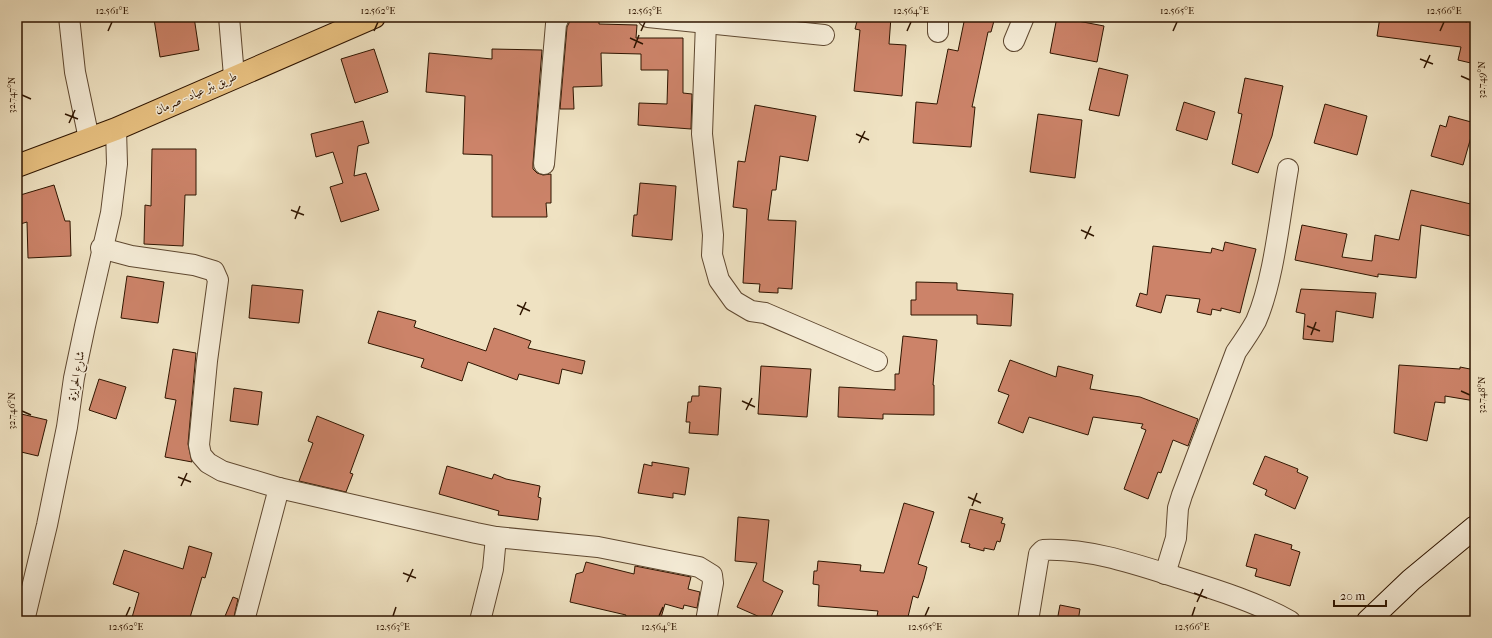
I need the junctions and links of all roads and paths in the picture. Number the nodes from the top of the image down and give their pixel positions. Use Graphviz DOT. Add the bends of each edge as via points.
graph roads {
  1 [pos="69,17"];
  2 [pos="229,17"];
  3 [pos="374,17"];
  4 [pos="559,17"];
  5 [pos="648,17"];
  6 [pos="1024,17"];
  7 [pos="706,22"];
  8 [pos="824,35"];
  9 [pos="1014,41"];
  10 [pos="234,76"];
  11 [pos="116,129"];
  12 [pos="89,139"];
  13 [pos="544,164"];
  14 [pos="17,166"];
  15 [pos="1288,169"];
  16 [pos="101,248"];
  17 [pos="877,361"];
  18 [pos="279,488"];
  19 [pos="1475,527"];
  20 [pos="496,537"];
  21 [pos="1165,574"];
  22 [pos="24,621"];
  23 [pos="244,621"];
  24 [pos="480,621"];
  25 [pos="706,621"];
  26 [pos="1028,621"];
  27 [pos="1290,621"];
  28 [pos="1368,621"];
  1 -- 12 [label="street" via="75,72"];
  2 -- 10 [label="street"];
  3 -- 10 [label="highway, طريق بئر عياد - صرمان"];
  4 -- 13 [label="street" via="556,24"];
  5 -- 7 [label="street"];
  6 -- 9 [label="street"];
  7 -- 8 [label="street"];
  7 -- 17 [label="street" via="702,134 713,235 712,255 719,280 734,301 751,311 765,313"];
  10 -- 11 [label="highway, طريق بئر عياد - صرمان"];
  11 -- 12 [label="highway, طريق بئر عياد - صرمان"];
  11 -- 16 [label="street, شارع الحرايزة" via="117,164 112,206"];
  12 -- 14 [label="highway, طريق بئر عياد - صرمان"];
  15 -- 21 [label="street" via="1271,266 1261,306 1250,332 1236,352 1182,495 1178,508 1176,538"];
  16 -- 18 [label="street" via="214,271 218,280 207,361 199,445 201,454 208,463 222,471"];
  16 -- 22 [label="street, شارع الحرايزة" via="52,502"];
  18 -- 20 [label="street"];
  18 -- 23 [label="street"];
  19 -- 28 [label="street" via="1411,580"];
  20 -- 24 [label="street" via="493,569"];
  20 -- 25 [label="street" via="598,547 699,567 712,576 713,583"];
  21 -- 26 [label="street" via="1081,551 1043,550 1036,565"];
  21 -- 27 [label="street" via="1229,594"];
}
